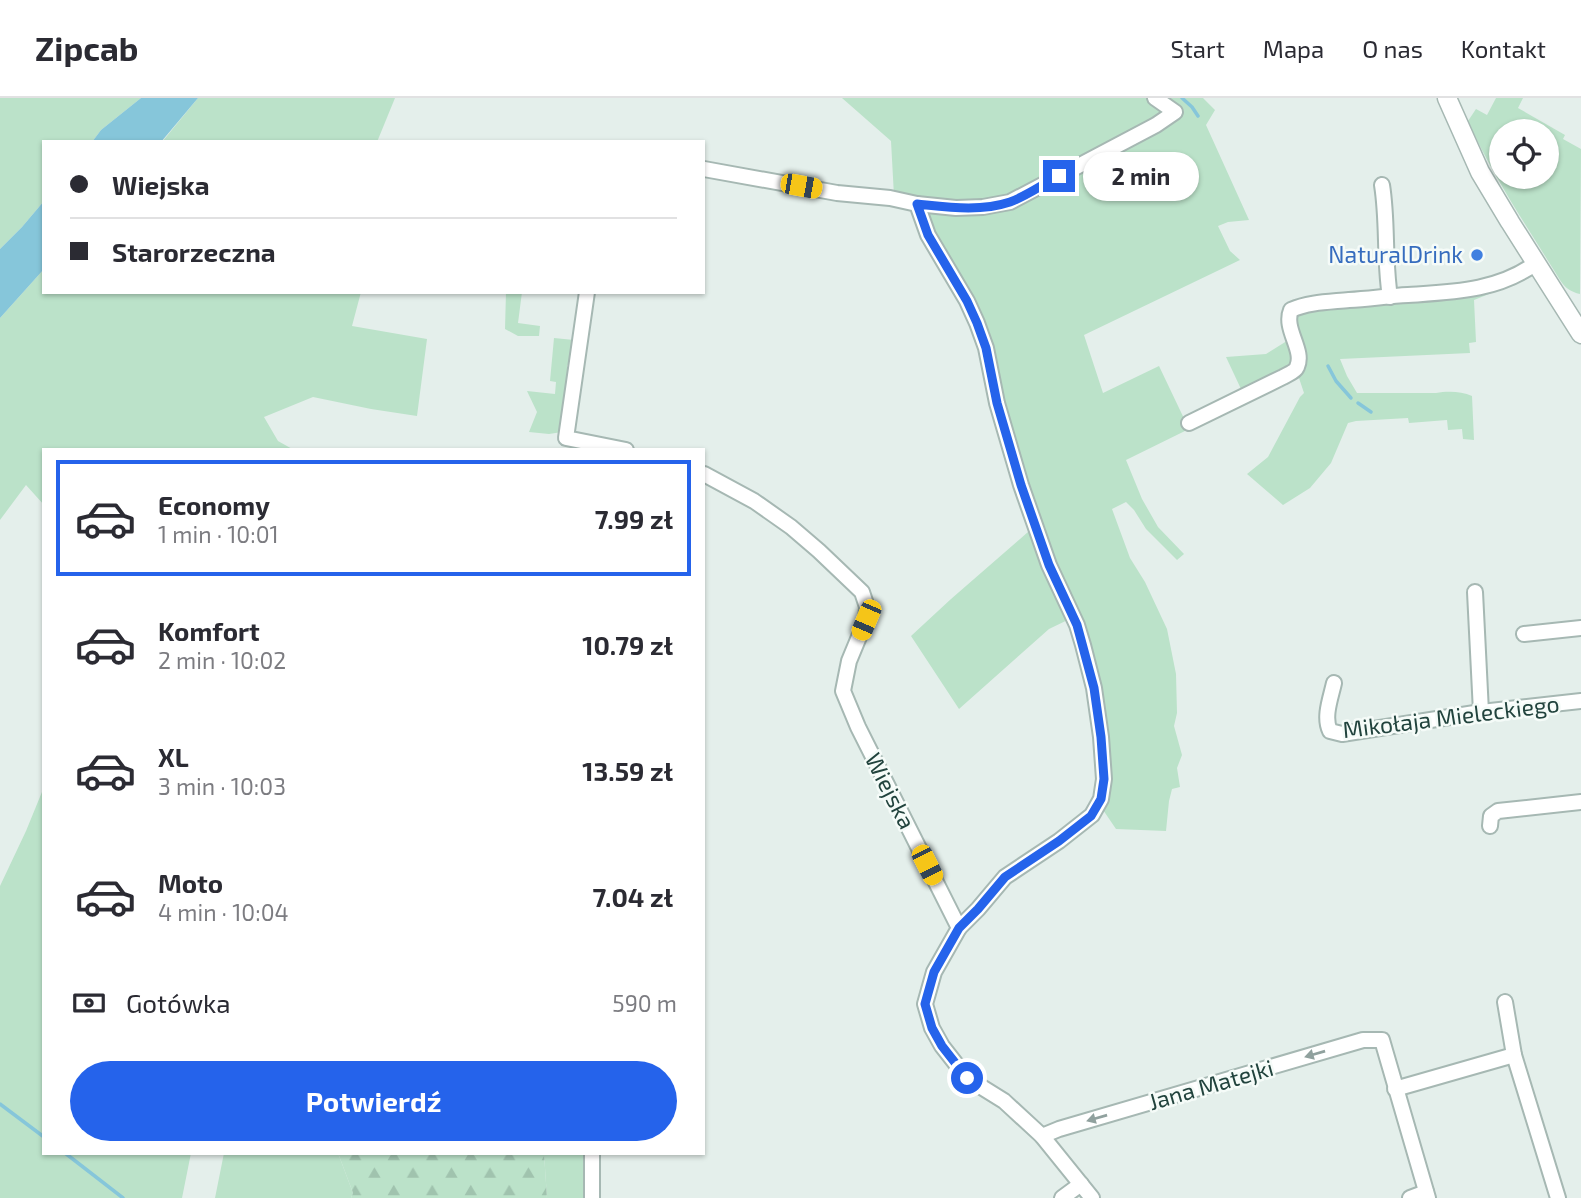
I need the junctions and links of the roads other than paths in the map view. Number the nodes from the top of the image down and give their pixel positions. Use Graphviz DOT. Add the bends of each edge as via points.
graph roads {
  1 [pos="1155,98"];
  2 [pos="1447,98"];
  3 [pos="705,169"];
  4 [pos="1382,185"];
  5 [pos="917,204"];
  6 [pos="1536,263"];
  7 [pos="587,294"];
  8 [pos="1390,297"];
  9 [pos="1576,315"];
  10 [pos="1581,334"];
  11 [pos="1189,423"];
  12 [pos="616,448"];
  13 [pos="705,475"];
  14 [pos="1475,592"];
  15 [pos="1581,628"];
  16 [pos="1524,634"];
  17 [pos="1334,682"];
  18 [pos="1581,701"];
  19 [pos="1481,712"];
  20 [pos="1581,802"];
  21 [pos="1490,826"];
  22 [pos="959,928"];
  23 [pos="1505,1002"];
  24 [pos="1514,1055"];
  25 [pos="1395,1089"];
  26 [pos="1042,1136"];
  27 [pos="592,1155"];
  28 [pos="1081,1184"];
  29 [pos="1427,1195"];
  30 [pos="592,1198"];
  31 [pos="1062,1198"];
  32 [pos="1092,1198"];
  33 [pos="1410,1198"];
  34 [pos="1558,1198"];
  1 -- 5 [label="street" via="1175,112 1010,202 956,208"];
  2 -- 6 [label="street" via="1480,172"];
  3 -- 5 [label="street"];
  4 -- 8 [label="street"];
  5 -- 22 [label="street" via="986,348 1021,485 1049,565 1077,625 1094,688 1104,779 1101,799 1091,816 1005,877"];
  6 -- 8 [label="street" via="1485,287"];
  6 -- 9 [label="street"];
  7 -- 12 [label="street" via="566,438"];
  8 -- 11 [label="street" via="1291,310 1289,324 1298,354 1295,370"];
  9 -- 10 [label="street"];
  13 -- 22 [label="street, Wiejska" via="791,527 862,592 866,620 849,661 843,691"];
  14 -- 19 [label="street"];
  15 -- 16 [label="street"];
  17 -- 19 [label="street, Mikołaja Mieleckiego" via="1327,727 1342,734"];
  18 -- 19 [label="street, Mikołaja Mieleckiego"];
  20 -- 21 [label="street" via="1498,811 1491,816"];
  22 -- 26 [label="street" via="934,972 925,1004 932,1028 967,1078 1004,1101"];
  23 -- 24 [label="street"];
  24 -- 25 [label="street"];
  24 -- 34 [label="street"];
  25 -- 26 [label="street, Jana Matejki, one-way" via="1382,1040 1363,1041"];
  25 -- 29 [label="street"];
  26 -- 28 [label="street"];
  27 -- 30 [label="street"];
  28 -- 31 [label="street"];
  28 -- 32 [label="street"];
  29 -- 33 [label="street"];
}
